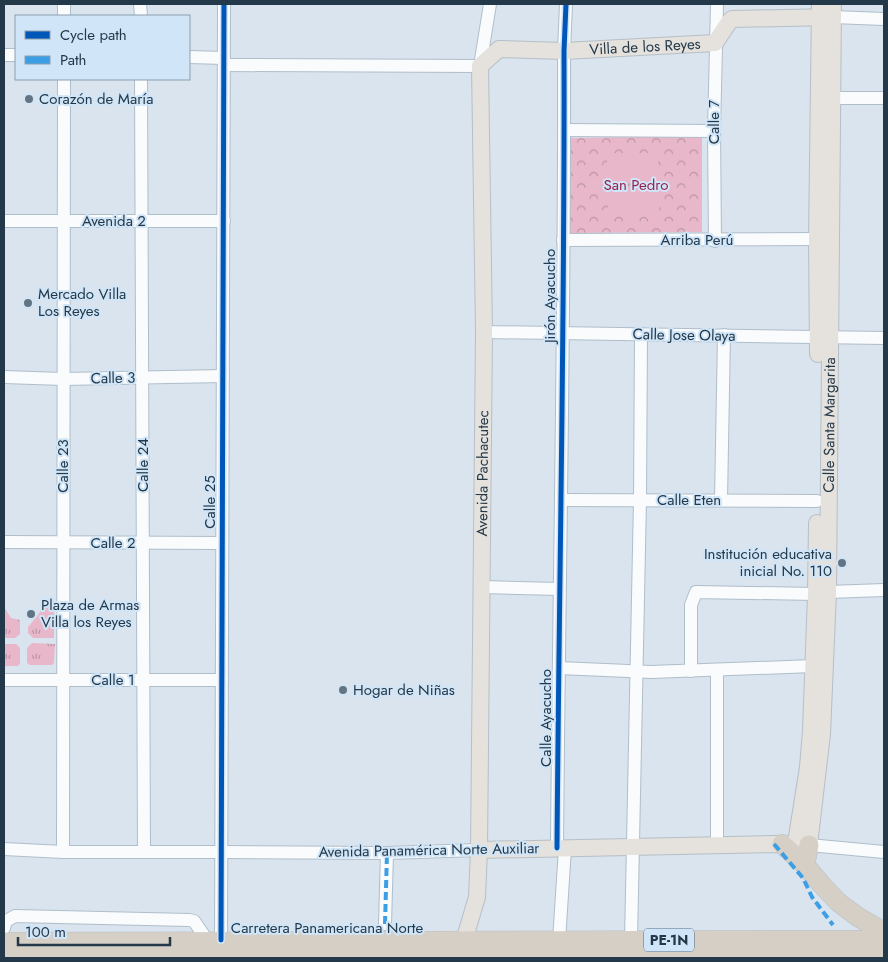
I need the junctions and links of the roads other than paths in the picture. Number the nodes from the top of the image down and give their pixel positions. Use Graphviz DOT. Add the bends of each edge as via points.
graph roads {
  1 [pos="224,4"];
  2 [pos="490,4"];
  3 [pos="566,4"];
  4 [pos="717,4"];
  5 [pos="826,10"];
  6 [pos="884,18"];
  7 [pos="715,43"];
  8 [pos="564,51"];
  9 [pos="190,57"];
  10 [pos="224,61"];
  11 [pos="480,66"];
  12 [pos="64,80"];
  13 [pos="141,80"];
  14 [pos="825,98"];
  15 [pos="884,98"];
  16 [pos="564,130"];
  17 [pos="714,131"];
  18 [pos="4,221"];
  19 [pos="64,221"];
  20 [pos="142,221"];
  21 [pos="224,221"];
  22 [pos="823,239"];
  23 [pos="563,240"];
  24 [pos="715,241"];
  25 [pos="484,332"];
  26 [pos="563,333"];
  27 [pos="641,334"];
  28 [pos="724,336"];
  29 [pos="823,337"];
  30 [pos="884,338"];
  31 [pos="223,376"];
  32 [pos="4,377"];
  33 [pos="142,377"];
  34 [pos="63,379"];
  35 [pos="562,500"];
  36 [pos="640,500"];
  37 [pos="721,500"];
  38 [pos="817,501"];
  39 [pos="4,542"];
  40 [pos="63,542"];
  41 [pos="143,543"];
  42 [pos="222,543"];
  43 [pos="483,587"];
  44 [pos="559,589"];
  45 [pos="884,590"];
  46 [pos="822,593"];
  47 [pos="813,666"];
  48 [pos="558,668"];
  49 [pos="717,670"];
  50 [pos="691,671"];
  51 [pos="637,672"];
  52 [pos="4,680"];
  53 [pos="63,680"];
  54 [pos="144,680"];
  55 [pos="222,680"];
  56 [pos="795,844"];
  57 [pos="717,845"];
  58 [pos="634,846"];
  59 [pos="561,848"];
  60 [pos="4,849"];
  61 [pos="479,850"];
  62 [pos="63,852"];
  63 [pos="144,852"];
  64 [pos="221,852"];
  65 [pos="884,852"];
  66 [pos="387,854"];
  67 [pos="805,865"];
  68 [pos="386,924"];
  69 [pos="4,928"];
  70 [pos="884,932"];
  71 [pos="214,940"];
  72 [pos="631,940"];
  73 [pos="884,940"];
  74 [pos="4,942"];
  75 [pos="563,951"];
  76 [pos="461,952"];
  77 [pos="4,955"];
  78 [pos="884,957"];
  1 -- 10 [label="street, Calle 25"];
  2 -- 11 [label="street, Avenida Pachacutec"];
  3 -- 8 [label="street, Jirón Ayacucho"];
  4 -- 7 [label="street, Calle 7"];
  5 -- 6 [label="street"];
  5 -- 7 [label="main road, Villa de los Reyes" via="732,19"];
  5 -- 14 [label="main road, Calle Santa Margarita"];
  7 -- 8 [label="main road, Villa de los Reyes"];
  7 -- 17 [label="street, Calle 7"];
  8 -- 11 [label="main road, Villa de los Reyes" via="499,49"];
  8 -- 16 [label="street, Jirón Ayacucho"];
  9 -- 10 [label="street"];
  10 -- 11 [label="street"];
  10 -- 21 [label="street, Calle 25"];
  11 -- 25 [label="main road, Avenida Pachacutec"];
  12 -- 19 [label="street, Calle 23"];
  13 -- 20 [label="street, Calle 24"];
  14 -- 15 [label="street"];
  14 -- 22 [label="main road, Calle Santa Margarita"];
  16 -- 17 [label="street"];
  16 -- 23 [label="street, Jirón Ayacucho"];
  17 -- 24 [label="street, Calle 7"];
  18 -- 19 [label="street, Avenida 2"];
  19 -- 20 [label="street, Avenida 2"];
  19 -- 34 [label="street, Calle 23"];
  20 -- 21 [label="street, Avenida 2"];
  20 -- 33 [label="street, Calle 24"];
  21 -- 31 [label="street, Calle 25"];
  22 -- 24 [label="street, Arriba Perú"];
  22 -- 29 [label="main road, Calle Santa Margarita"];
  23 -- 24 [label="street, Arriba Perú"];
  23 -- 26 [label="street, Jirón Ayacucho"];
  25 -- 26 [label="street, Calle Jose Olaya"];
  25 -- 43 [label="main road, Avenida Pachacutec"];
  26 -- 27 [label="street, Calle Jose Olaya"];
  26 -- 35 [label="street, Jirón Ayacucho"];
  27 -- 28 [label="street, Calle Jose Olaya"];
  27 -- 36 [label="street"];
  28 -- 29 [label="street, Calle Jose Olaya"];
  28 -- 37 [label="street"];
  29 -- 30 [label="street, Calle Jose Olaya"];
  29 -- 38 [label="main road, Calle Santa Margarita"];
  29 -- 46 [label="main road, Calle Santa Margarita"];
  31 -- 33 [label="street, Calle 3"];
  31 -- 42 [label="street, Calle 25"];
  32 -- 34 [label="street, Calle 3"];
  33 -- 34 [label="street, Calle 3"];
  33 -- 41 [label="street, Calle 24"];
  34 -- 40 [label="street, Calle 23"];
  35 -- 36 [label="street, Calle Eten"];
  35 -- 44 [label="street, Jirón Ayacucho"];
  36 -- 37 [label="street, Calle Eten"];
  36 -- 51 [label="street"];
  37 -- 38 [label="street, Calle Eten"];
  38 -- 46 [label="main road, Calle Santa Margarita"];
  39 -- 40 [label="street, Calle 2"];
  40 -- 41 [label="street, Calle 2"];
  40 -- 53 [label="street, Calle 23"];
  41 -- 42 [label="street, Calle 2"];
  41 -- 54 [label="street, Calle 24"];
  42 -- 55 [label="street, Calle 25"];
  43 -- 44 [label="street"];
  43 -- 61 [label="main road, Avenida Pachacutec"];
  44 -- 48 [label="street, Calle Ayacucho"];
  45 -- 46 [label="street"];
  46 -- 47 [label="main road, Calle Santa Margarita"];
  46 -- 50 [label="street" via="696,592 691,605"];
  46 -- 56 [label="main road, Calle Santa Margarita" via="822,734"];
  47 -- 49 [label="street"];
  47 -- 56 [label="main road, Calle Santa Margarita" via="808,767"];
  48 -- 51 [label="street"];
  48 -- 59 [label="street, Calle Ayacucho"];
  49 -- 50 [label="street"];
  49 -- 57 [label="street"];
  50 -- 51 [label="street"];
  51 -- 58 [label="street"];
  52 -- 53 [label="street, Calle 1"];
  53 -- 54 [label="street, Calle 1"];
  53 -- 62 [label="street, Calle 23"];
  54 -- 55 [label="street, Calle 1"];
  54 -- 63 [label="street, Calle 24"];
  55 -- 64 [label="street, Calle 25"];
  56 -- 57 [label="main road, Avenida Panamérica Norte Auxiliar"];
  56 -- 65 [label="street, Avenida Panamérica Norte Auxiliar"];
  56 -- 67 [label="highway"];
  56 -- 67 [label="highway"];
  57 -- 58 [label="main road, Avenida Panamérica Norte Auxiliar"];
  58 -- 59 [label="main road, Avenida Panamérica Norte Auxiliar"];
  58 -- 72 [label="street"];
  59 -- 61 [label="main road, Avenida Panamérica Norte Auxiliar"];
  59 -- 75 [label="street, Calle Ayacucho"];
  60 -- 62 [label="street, Avenida Panamérica Norte Auxiliar"];
  61 -- 66 [label="street, Avenida Panamérica Norte Auxiliar"];
  61 -- 76 [label="main road, Avenida Pachacutec" via="477,897"];
  62 -- 63 [label="street, Avenida Panamérica Norte Auxiliar"];
  63 -- 64 [label="street, Avenida Panamérica Norte Auxiliar"];
  64 -- 66 [label="street, Avenida Panamérica Norte Auxiliar"];
  64 -- 71 [label="street, Calle 25"];
  66 -- 68 [label="street"];
  67 -- 70 [label="highway" via="838,902"];
  69 -- 71 [label="street" via="6,921 15,916 189,920"];
  71 -- 74 [label="highway, Carretera Panamericana Norte / PE-1N"];
  71 -- 76 [label="highway, Carretera Panamericana Norte / PE-1N"];
  72 -- 73 [label="highway, Carretera Panamericana Norte / PE-1N"];
  72 -- 75 [label="highway, Carretera Panamericana Norte / PE-1N"];
  75 -- 76 [label="highway, Carretera Panamericana Norte / PE-1N"];
  75 -- 78 [label="highway, Carretera Panamericana Norte / PE-1N"];
  76 -- 77 [label="highway, Carretera Panamericana Norte / PE-1N"];
}
